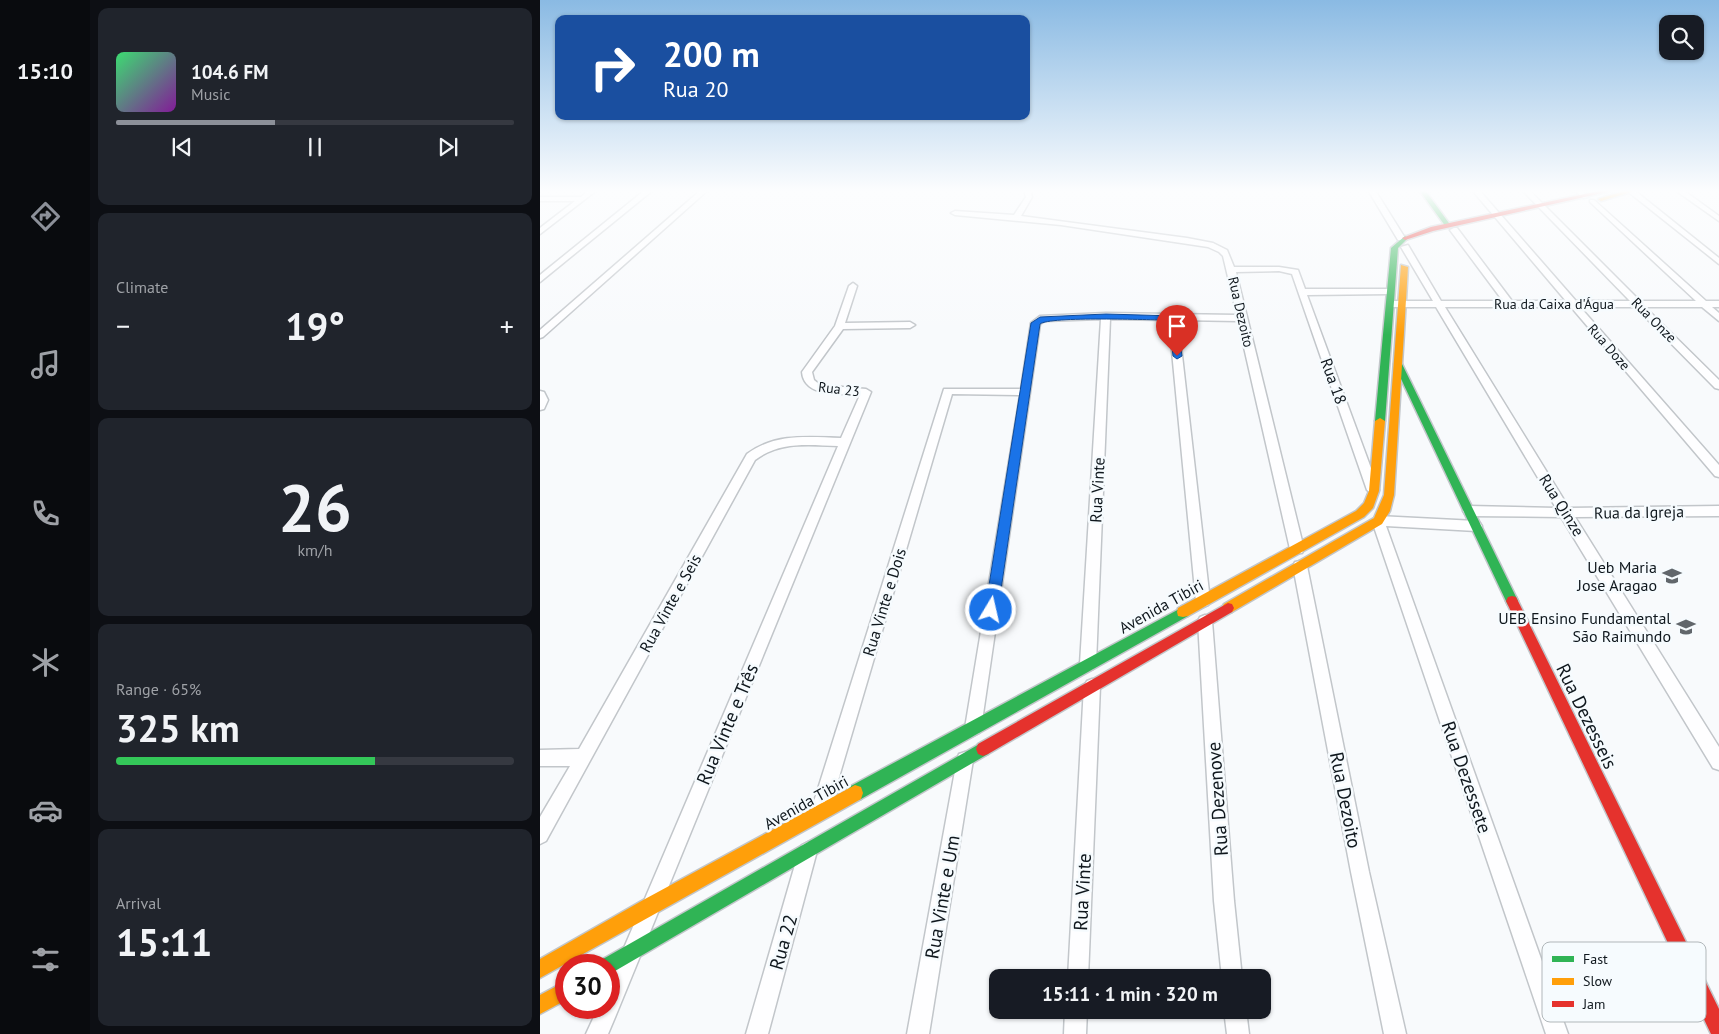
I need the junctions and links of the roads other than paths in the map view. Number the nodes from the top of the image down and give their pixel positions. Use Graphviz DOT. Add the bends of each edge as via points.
graph roads {
  1 [pos="590,238"];
  2 [pos="650,238"];
  3 [pos="1170,238"];
  4 [pos="1400,238"];
  5 [pos="1417,238"];
  6 [pos="1459,238"];
  7 [pos="1516,238"];
  8 [pos="1573,238"];
  9 [pos="1631,238"];
  10 [pos="1690,238"];
  11 [pos="1403,243"];
  12 [pos="1719,262"];
  13 [pos="1231,270"];
  14 [pos="540,279"];
  15 [pos="853,286"];
  16 [pos="1390,291"];
  17 [pos="1302,292"];
  18 [pos="1389,304"];
  19 [pos="1402,304"];
  20 [pos="1438,304"];
  21 [pos="1509,304"];
  22 [pos="1572,304"];
  23 [pos="1638,304"];
  24 [pos="1703,304"];
  25 [pos="1719,304"];
  26 [pos="1106,316"];
  27 [pos="1173,318"];
  28 [pos="1242,318"];
  29 [pos="1719,318"];
  30 [pos="910,325"];
  31 [pos="840,326"];
  32 [pos="540,335"];
  33 [pos="1398,363"];
  34 [pos="1719,386"];
  35 [pos="1025,392"];
  36 [pos="540,394"];
  37 [pos="540,407"];
  38 [pos="845,442"];
  39 [pos="1719,472"];
  40 [pos="1374,492"];
  41 [pos="1389,495"];
  42 [pos="1719,511"];
  43 [pos="1469,512"];
  44 [pos="1567,513"];
  45 [pos="1378,521"];
  46 [pos="1476,526"];
  47 [pos="1298,558"];
  48 [pos="1203,601"];
  49 [pos="1205,621"];
  50 [pos="1129,642"];
  51 [pos="1137,660"];
  52 [pos="1088,664"];
  53 [pos="1092,686"];
  54 [pos="973,728"];
  55 [pos="585,757"];
  56 [pos="540,758"];
  57 [pos="965,760"];
  58 [pos="1719,762"];
  59 [pos="819,813"];
  60 [pos="540,835"];
  61 [pos="809,849"];
  62 [pos="651,905"];
  63 [pos="1677,942"];
  64 [pos="633,951"];
  65 [pos="620,958"];
  66 [pos="540,969"];
  67 [pos="1078,969"];
  68 [pos="1231,969"];
  69 [pos="620,981"];
  70 [pos="1542,991"];
  71 [pos="555,996"];
  72 [pos="1707,1004"];
  73 [pos="1719,1004"];
  74 [pos="540,1005"];
  75 [pos="604,1019"];
  76 [pos="1076,1019"];
  77 [pos="1236,1019"];
  78 [pos="1553,1022"];
  79 [pos="1719,1030"];
  80 [pos="597,1034"];
  81 [pos="757,1034"];
  82 [pos="918,1034"];
  83 [pos="1075,1034"];
  84 [pos="1238,1034"];
  85 [pos="1395,1034"];
  86 [pos="1557,1034"];
  1 -- 14 [label="street"];
  2 -- 32 [label="street"];
  3 -- 13 [label="street, Rua Dezoito" via="1223,250"];
  4 -- 11 [label="street, Rua Qinze"];
  5 -- 11 [label="main road"];
  6 -- 21 [label="street"];
  7 -- 22 [label="street, Rua Doze"];
  8 -- 23 [label="street, Rua Onze"];
  9 -- 24 [label="street"];
  10 -- 12 [label="street"];
  11 -- 16 [label="main road, Avenida Tibiri" via="1395,248"];
  11 -- 19 [label="main road"];
  11 -- 20 [label="street, Rua Qinze"];
  13 -- 17 [label="street, Rua 18" via="1295,272"];
  13 -- 28 [label="street, Rua Dezoito"];
  15 -- 31 [label="street, Rua 23"];
  16 -- 17 [label="street"];
  16 -- 18 [label="main road, Avenida Tibiri"];
  17 -- 40 [label="street, Rua 18"];
  18 -- 19 [label="street, Rua da Caixa d'Água"];
  18 -- 40 [label="main road, Avenida Tibiri"];
  19 -- 20 [label="street, Rua da Caixa d'Água"];
  19 -- 33 [label="main road"];
  20 -- 21 [label="street, Rua da Caixa d'Água"];
  20 -- 44 [label="street, Rua Qinze"];
  21 -- 22 [label="street, Rua da Caixa d'Água"];
  22 -- 23 [label="street, Rua da Caixa d'Água"];
  22 -- 39 [label="street, Rua Doze"];
  23 -- 24 [label="street, Rua da Caixa d'Água"];
  23 -- 34 [label="street, Rua Onze"];
  24 -- 25 [label="street, Rua da Caixa d'Água"];
  24 -- 29 [label="street"];
  26 -- 27 [label="street"];
  26 -- 35 [label="street" via="1040,319 1034,325"];
  26 -- 52 [label="street, Rua Vinte"];
  27 -- 28 [label="street"];
  27 -- 48 [label="street"];
  28 -- 47 [label="street, Rua Dezoito"];
  30 -- 31 [label="street"];
  31 -- 38 [label="street, Rua 23" via="807,376 812,386 818,388 866,392"];
  33 -- 41 [label="main road"];
  33 -- 43 [label="main road, Rua Dezesseis"];
  35 -- 54 [label="street"];
  35 -- 59 [label="street, Rua Vinte e Dois" via="948,391"];
  36 -- 37 [label="street" via="543,400"];
  38 -- 55 [label="street, Rua Vinte e Seis" via="780,442 763,447 751,457"];
  38 -- 62 [label="street, Rua Vinte e Três"];
  40 -- 41 [label="street"];
  40 -- 47 [label="main road, Avenida Tibiri" via="1369,505 1360,514"];
  41 -- 45 [label="main road"];
  42 -- 44 [label="street, Rua da Igreja"];
  43 -- 44 [label="street, Rua da Igreja"];
  43 -- 46 [label="main road, Rua Dezesseis"];
  44 -- 58 [label="street, Rua Qinze"];
  45 -- 46 [label="street"];
  45 -- 47 [label="main road, Avenida Tibiri"];
  45 -- 70 [label="street, Rua Dezessete"];
  46 -- 63 [label="main road, Rua Dezesseis"];
  47 -- 48 [label="main road, Avenida Tibiri"];
  47 -- 49 [label="main road, Avenida Tibiri"];
  47 -- 85 [label="street, Rua Dezoito"];
  48 -- 50 [label="main road, Avenida Tibiri"];
  49 -- 51 [label="main road, Avenida Tibiri"];
  49 -- 68 [label="street, Rua Dezenove"];
  50 -- 51 [label="main road"];
  50 -- 52 [label="main road, Avenida Tibiri"];
  51 -- 53 [label="main road, Avenida Tibiri"];
  52 -- 54 [label="main road, Avenida Tibiri"];
  53 -- 57 [label="main road, Avenida Tibiri"];
  53 -- 67 [label="street, Rua Vinte"];
  54 -- 59 [label="main road, Avenida Tibiri"];
  55 -- 56 [label="street"];
  55 -- 60 [label="street, Rua Vinte e Seis"];
  57 -- 61 [label="main road, Avenida Tibiri"];
  57 -- 82 [label="street, Rua Vinte e Um"];
  59 -- 62 [label="main road, Avenida Tibiri"];
  61 -- 64 [label="main road, Avenida Tibiri"];
  61 -- 81 [label="street, Rua 22"];
  62 -- 64 [label="street, Rua Vinte e Três"];
  62 -- 66 [label="main road, Avenida Tibiri"];
  64 -- 65 [label="main road, Avenida Tibiri"];
  64 -- 69 [label="street, Rua Vinte e Três"];
  71 -- 74 [label="main road"];
  72 -- 73 [label="main road"];
  72 -- 79 [label="main road, Rua Dezesseis"];
  75 -- 80 [label="street, Rua Vinte e Três"];
  76 -- 83 [label="street"];
  77 -- 84 [label="street"];
  78 -- 86 [label="street, Rua Dezessete"];
}
